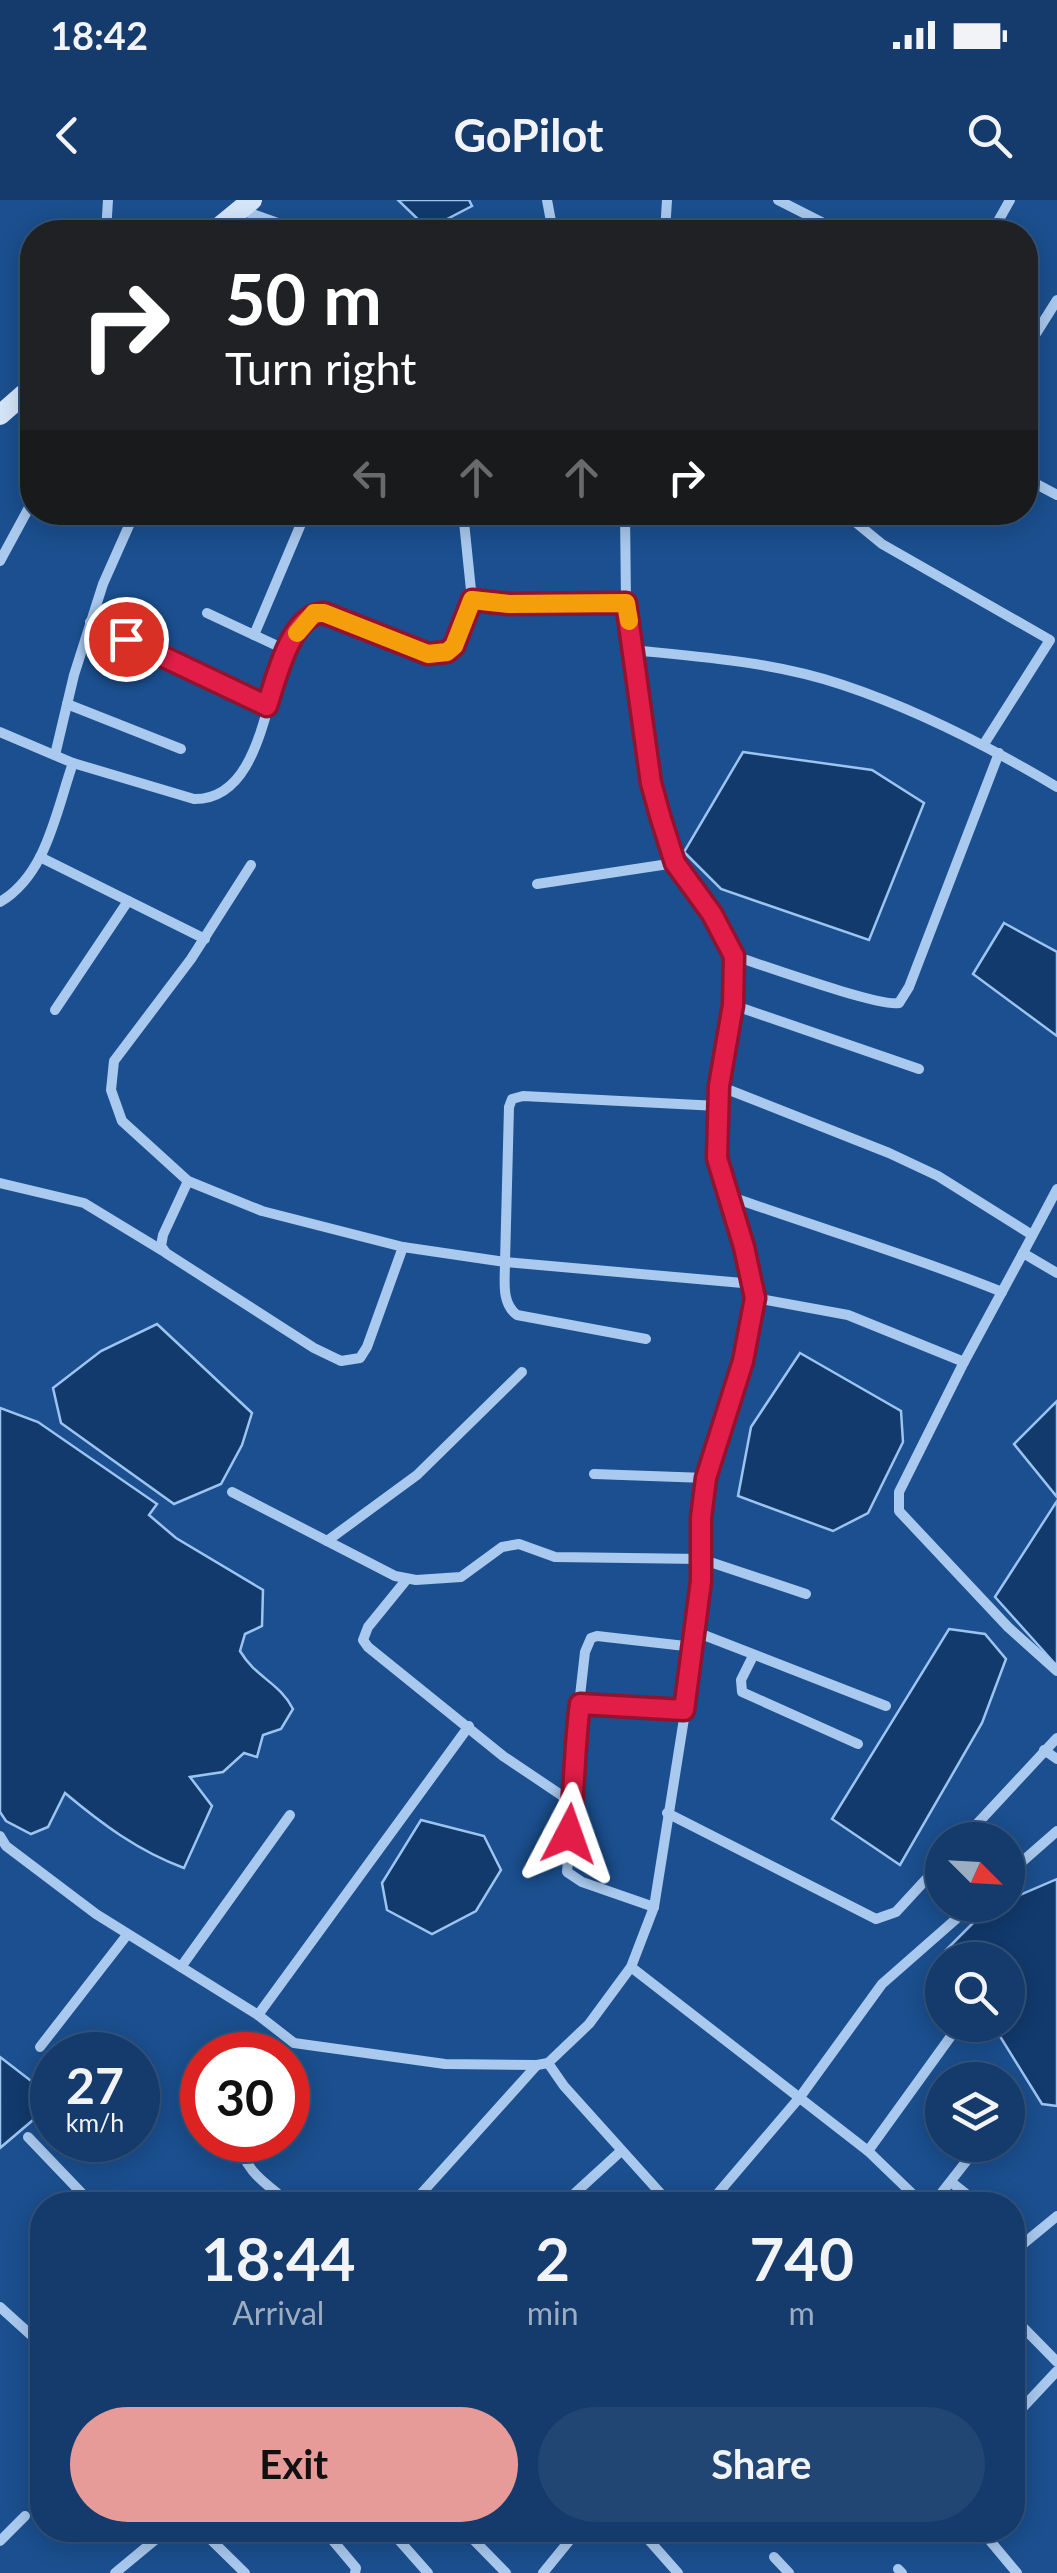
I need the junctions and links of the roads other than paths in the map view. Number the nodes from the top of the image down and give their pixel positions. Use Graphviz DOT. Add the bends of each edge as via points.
graph roads {
  1 [pos="778,200"];
  2 [pos="246,205"];
  3 [pos="278,220"];
  4 [pos="817,220"];
  5 [pos="1057,300"];
  6 [pos="1038,330"];
  7 [pos="20,398"];
  8 [pos="0,415"];
  9 [pos="20,524"];
  10 [pos="130,525"];
  11 [pos="301,525"];
  12 [pos="464,525"];
  13 [pos="625,525"];
  14 [pos="859,525"];
  15 [pos="0,561"];
  16 [pos="472,600"];
  17 [pos="626,603"];
  18 [pos="207,614"];
  19 [pos="90,622"];
  20 [pos="1057,628"];
  21 [pos="254,636"];
  22 [pos="1050,640"];
  23 [pos="286,650"];
  24 [pos="632,650"];
  25 [pos="67,704"];
  26 [pos="267,706"];
  27 [pos="0,732"];
  28 [pos="984,744"];
  29 [pos="181,750"];
  30 [pos="1000,753"];
  31 [pos="55,756"];
  32 [pos="73,763"];
  33 [pos="1057,787"];
  34 [pos="40,857"];
  35 [pos="675,863"];
  36 [pos="252,864"];
  37 [pos="537,884"];
  38 [pos="128,900"];
  39 [pos="0,902"];
  40 [pos="205,939"];
  41 [pos="734,956"];
  42 [pos="733,1005"];
  43 [pos="55,1010"];
  44 [pos="919,1069"];
  45 [pos="719,1086"];
  46 [pos="718,1106"];
  47 [pos="188,1180"];
  48 [pos="0,1183"];
  49 [pos="1057,1189"];
  50 [pos="726,1194"];
  51 [pos="1032,1236"];
  52 [pos="404,1246"];
  53 [pos="166,1253"];
  54 [pos="1023,1253"];
  55 [pos="505,1262"];
  56 [pos="1057,1273"];
  57 [pos="754,1284"];
  58 [pos="1002,1292"];
  59 [pos="755,1298"];
  60 [pos="646,1339"];
  61 [pos="964,1362"];
  62 [pos="522,1372"];
  63 [pos="594,1474"];
  64 [pos="706,1478"];
  65 [pos="232,1492"];
  66 [pos="327,1541"];
  67 [pos="702,1559"];
  68 [pos="407,1578"];
  69 [pos="806,1594"];
  70 [pos="696,1632"];
  71 [pos="694,1648"];
  72 [pos="753,1656"];
  73 [pos="1057,1671"];
  74 [pos="580,1704"];
  75 [pos="886,1706"];
  76 [pos="684,1710"];
  77 [pos="469,1726"];
  78 [pos="1057,1738"];
  79 [pos="858,1744"];
  80 [pos="1044,1750"];
  81 [pos="1057,1760"];
  82 [pos="573,1803"];
  83 [pos="667,1813"];
  84 [pos="290,1815"];
  85 [pos="978,1822"];
  86 [pos="1057,1832"];
  87 [pos="2,1844"];
  88 [pos="1025,1859"];
  89 [pos="925,1880"];
  90 [pos="654,1907"];
  91 [pos="953,1922"];
  92 [pos="127,1935"];
  93 [pos="181,1967"];
  94 [pos="631,1967"];
  95 [pos="258,2015"];
  96 [pos="51,2032"];
  97 [pos="280,2032"];
  98 [pos="946,2042"];
  99 [pos="310,2045"];
  100 [pos="543,2064"];
  101 [pos="800,2097"];
  102 [pos="28,2138"];
  103 [pos="621,2151"];
  104 [pos="868,2152"];
  105 [pos="244,2162"];
  106 [pos="966,2162"];
  107 [pos="951,2182"];
  108 [pos="80,2192"];
  109 [pos="277,2192"];
  110 [pos="423,2192"];
  111 [pos="576,2192"];
  112 [pos="658,2192"];
  113 [pos="719,2192"];
  114 [pos="910,2192"];
  115 [pos="943,2192"];
  116 [pos="964,2192"];
  117 [pos="1057,2216"];
  118 [pos="1026,2241"];
  119 [pos="0,2307"];
  120 [pos="1025,2329"];
  121 [pos="30,2334"];
  122 [pos="1057,2362"];
  123 [pos="1057,2371"];
  124 [pos="1025,2405"];
  125 [pos="25,2516"];
  126 [pos="0,2540"];
  127 [pos="152,2542"];
  128 [pos="213,2542"];
  129 [pos="335,2542"];
  130 [pos="401,2542"];
  131 [pos="476,2542"];
  132 [pos="568,2542"];
  133 [pos="657,2542"];
  134 [pos="992,2542"];
  135 [pos="774,2557"];
  136 [pos="115,2573"];
  137 [pos="245,2573"];
  138 [pos="355,2573"];
  139 [pos="428,2573"];
  140 [pos="506,2573"];
  141 [pos="543,2573"];
  142 [pos="678,2573"];
  143 [pos="789,2573"];
  144 [pos="1018,2573"];
  1 -- 4 [label="street"];
  2 -- 3 [label="street"];
  5 -- 6 [label="street"];
  7 -- 8 [label="main road"];
  9 -- 15 [label="street"];
  10 -- 19 [label="street"];
  11 -- 21 [label="street"];
  12 -- 16 [label="street"];
  13 -- 17 [label="street"];
  14 -- 22 [label="street"];
  16 -- 17 [label="street"];
  16 -- 23 [label="street" via="447,652 428,654 324,613 305,620"];
  17 -- 24 [label="street"];
  18 -- 21 [label="street"];
  19 -- 25 [label="street"];
  19 -- 26 [label="street"];
  20 -- 22 [label="street"];
  21 -- 23 [label="street"];
  22 -- 28 [label="street"];
  23 -- 26 [label="street"];
  24 -- 28 [label="street" via="742,661 843,685"];
  24 -- 35 [label="street" via="651,783"];
  25 -- 29 [label="street"];
  25 -- 31 [label="street"];
  26 -- 32 [label="street" via="246,768 234,785 206,799"];
  27 -- 31 [label="street"];
  28 -- 30 [label="street"];
  30 -- 33 [label="street"];
  30 -- 41 [label="street" via="900,1003"];
  31 -- 32 [label="street"];
  32 -- 34 [label="street"];
  34 -- 38 [label="street"];
  34 -- 39 [label="street" via="28,880"];
  35 -- 37 [label="street"];
  35 -- 41 [label="street"];
  36 -- 40 [label="street"];
  38 -- 40 [label="street"];
  38 -- 43 [label="street"];
  40 -- 47 [label="street" via="110,1074 122,1121"];
  41 -- 42 [label="street"];
  42 -- 44 [label="street"];
  42 -- 45 [label="street"];
  45 -- 46 [label="street"];
  45 -- 51 [label="street" via="938,1176"];
  46 -- 50 [label="street" via="717,1158"];
  46 -- 55 [label="street" via="512,1099"];
  47 -- 52 [label="street" via="282,1218"];
  47 -- 53 [label="street" via="162,1235"];
  48 -- 53 [label="street" via="84,1202"];
  49 -- 51 [label="street"];
  50 -- 57 [label="street"];
  50 -- 58 [label="street"];
  51 -- 54 [label="street"];
  52 -- 53 [label="street" via="368,1346 350,1362 314,1348"];
  52 -- 55 [label="street"];
  54 -- 56 [label="street"];
  54 -- 58 [label="street"];
  55 -- 57 [label="street"];
  55 -- 60 [label="street" via="505,1298 517,1315"];
  57 -- 59 [label="street"];
  58 -- 61 [label="street"];
  59 -- 61 [label="street" via="848,1314"];
  59 -- 64 [label="street"];
  61 -- 73 [label="street" via="899,1492 899,1511"];
  62 -- 66 [label="street" via="416,1476"];
  63 -- 64 [label="street"];
  64 -- 67 [label="street"];
  65 -- 66 [label="street"];
  66 -- 68 [label="street"];
  67 -- 68 [label="street" via="555,1557 511,1544 461,1577"];
  67 -- 69 [label="street"];
  67 -- 70 [label="street"];
  68 -- 77 [label="street" via="363,1640"];
  70 -- 71 [label="street"];
  70 -- 72 [label="street"];
  71 -- 74 [label="street" via="591,1638"];
  71 -- 76 [label="street"];
  72 -- 75 [label="street"];
  72 -- 79 [label="street" via="742,1692"];
  74 -- 76 [label="street"];
  74 -- 82 [label="street"];
  76 -- 83 [label="street"];
  77 -- 82 [label="street"];
  77 -- 95 [label="street"];
  78 -- 80 [label="street"];
  80 -- 81 [label="street"];
  80 -- 85 [label="street"];
  82 -- 90 [label="street" via="567,1872"];
  83 -- 89 [label="street" via="876,1919 896,1912"];
  83 -- 90 [label="street"];
  84 -- 93 [label="street"];
  86 -- 88 [label="street"];
  87 -- 92 [label="street"];
  90 -- 94 [label="street"];
  91 -- 101 [label="street" via="882,1984"];
  92 -- 93 [label="street"];
  92 -- 96 [label="street"];
  93 -- 95 [label="street"];
  94 -- 100 [label="street" via="589,2024"];
  94 -- 101 [label="street"];
  95 -- 97 [label="street"];
  98 -- 104 [label="street"];
  99 -- 100 [label="street" via="446,2064"];
  100 -- 103 [label="street"];
  100 -- 110 [label="street"];
  101 -- 104 [label="street"];
  101 -- 113 [label="street"];
  102 -- 108 [label="street"];
  103 -- 111 [label="street"];
  103 -- 112 [label="street"];
  104 -- 114 [label="street"];
  105 -- 109 [label="street"];
  106 -- 107 [label="street"];
  107 -- 115 [label="street"];
  107 -- 116 [label="street"];
  117 -- 118 [label="street"];
  119 -- 121 [label="street"];
  120 -- 122 [label="street"];
  123 -- 124 [label="street"];
  125 -- 126 [label="street"];
  127 -- 136 [label="street"];
  128 -- 137 [label="street"];
  129 -- 138 [label="street"];
  130 -- 139 [label="street"];
  131 -- 140 [label="street"];
  132 -- 141 [label="street"];
  133 -- 142 [label="street"];
  134 -- 144 [label="street"];
  135 -- 143 [label="street"];
}
